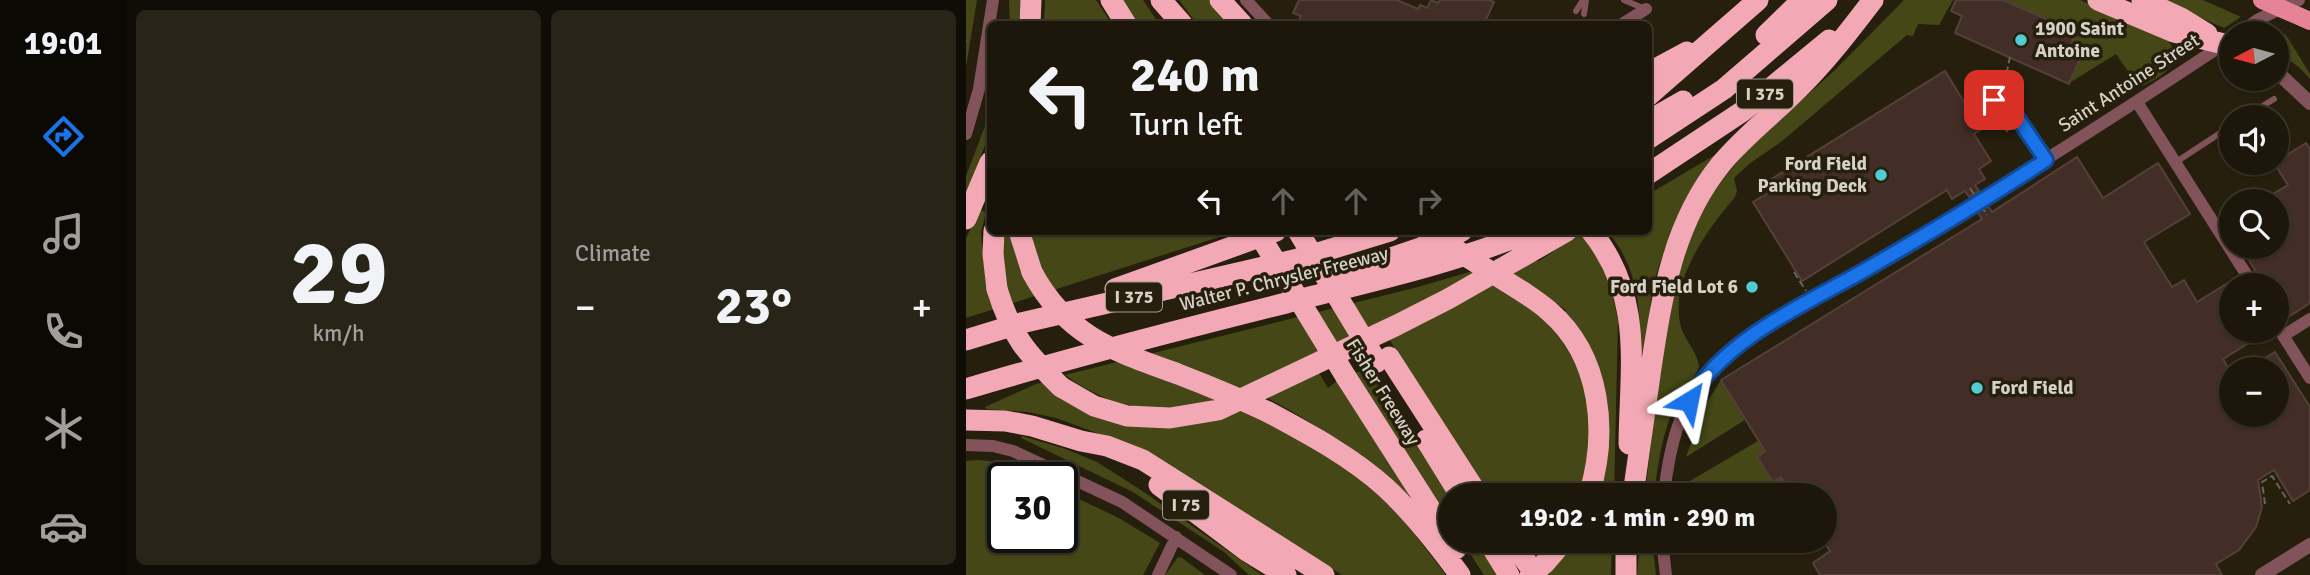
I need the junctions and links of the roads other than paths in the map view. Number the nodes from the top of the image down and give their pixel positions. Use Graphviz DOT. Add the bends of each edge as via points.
graph roads {
  1 [pos="993,0"];
  2 [pos="1031,0"];
  3 [pos="1037,0"];
  4 [pos="1111,0"];
  5 [pos="1220,0"];
  6 [pos="1246,0"];
  7 [pos="1585,0"];
  8 [pos="1624,0"];
  9 [pos="1758,0"];
  10 [pos="1802,0"];
  11 [pos="1826,0"];
  12 [pos="1872,0"];
  13 [pos="2098,0"];
  14 [pos="2142,0"];
  15 [pos="2262,0"];
  16 [pos="2299,0"];
  17 [pos="1646,9"];
  18 [pos="2281,9"];
  19 [pos="1576,11"];
  20 [pos="1584,14"];
  21 [pos="990,21"];
  22 [pos="1030,21"];
  23 [pos="1036,21"];
  24 [pos="1124,21"];
  25 [pos="1238,21"];
  26 [pos="1265,21"];
  27 [pos="1627,21"];
  28 [pos="2256,21"];
  29 [pos="2310,21"];
  30 [pos="1788,24"];
  31 [pos="1722,33"];
  32 [pos="2219,36"];
  33 [pos="2219,39"];
  34 [pos="987,45"];
  35 [pos="2219,49"];
  36 [pos="1652,71"];
  37 [pos="2289,82"];
  38 [pos="1652,93"];
  39 [pos="2274,99"];
  40 [pos="2137,102"];
  41 [pos="2310,103"];
  42 [pos="2264,105"];
  43 [pos="1972,114"];
  44 [pos="1652,118"];
  45 [pos="966,134"];
  46 [pos="2219,134"];
  47 [pos="1652,136"];
  48 [pos="2046,160"];
  49 [pos="2176,162"];
  50 [pos="987,170"];
  51 [pos="1652,171"];
  52 [pos="966,219"];
  53 [pos="994,235"];
  54 [pos="1020,235"];
  55 [pos="1259,235"];
  56 [pos="1265,235"];
  57 [pos="1302,235"];
  58 [pos="1377,235"];
  59 [pos="1432,235"];
  60 [pos="1452,235"];
  61 [pos="1520,235"];
  62 [pos="1560,235"];
  63 [pos="1597,238"];
  64 [pos="2245,273"];
  65 [pos="2310,319"];
  66 [pos="1021,323"];
  67 [pos="2289,327"];
  68 [pos="1164,333"];
  69 [pos="966,340"];
  70 [pos="2288,343"];
  71 [pos="1383,360"];
  72 [pos="2310,378"];
  73 [pos="966,389"];
  74 [pos="966,420"];
  75 [pos="1081,441"];
  76 [pos="967,445"];
  77 [pos="1453,483"];
  78 [pos="1470,483"];
  79 [pos="1593,483"];
  80 [pos="1630,483"];
  81 [pos="1632,483"];
  82 [pos="1666,483"];
  83 [pos="1176,537"];
  84 [pos="2310,545"];
  85 [pos="1495,553"];
  86 [pos="1518,553"];
  87 [pos="1554,553"];
  88 [pos="1626,553"];
  89 [pos="1663,553"];
  90 [pos="1531,571"];
  91 [pos="1158,575"];
  92 [pos="1231,575"];
  93 [pos="1286,575"];
  94 [pos="1324,575"];
  95 [pos="1460,575"];
  96 [pos="1473,575"];
  97 [pos="1509,575"];
  98 [pos="1626,575"];
  99 [pos="1666,575"];
  100 [pos="2262,575"];
  1 -- 21 [label="street"];
  2 -- 22 [label="highway"];
  3 -- 23 [label="highway"];
  4 -- 24 [label="highway"];
  5 -- 25 [label="highway"];
  6 -- 26 [label="street"];
  7 -- 19 [label="lane"];
  7 -- 20 [label="lane"];
  8 -- 17 [label="lane"];
  9 -- 31 [label="highway"];
  10 -- 30 [label="highway"];
  11 -- 30 [label="highway"];
  12 -- 51 [label="highway, I 375" via="1765,94"];
  12 -- 81 [label="highway" via="1828,59 1720,165 1683,227 1661,305"];
  13 -- 33 [label="highway" via="2174,32"];
  14 -- 32 [label="highway"];
  15 -- 18 [label="main road"];
  16 -- 18 [label="street, Saint Antoine Street"];
  17 -- 27 [label="street"];
  18 -- 28 [label="street, Saint Antoine Street"];
  18 -- 29 [label="main road"];
  30 -- 44 [label="highway"];
  30 -- 47 [label="highway" via="1724,89"];
  31 -- 36 [label="highway"];
  31 -- 38 [label="highway"];
  34 -- 45 [label="street"];
  35 -- 40 [label="street, Saint Antoine Street"];
  37 -- 41 [label="street"];
  39 -- 42 [label="lane"];
  40 -- 48 [label="street, Saint Antoine Street"];
  40 -- 49 [label="street"];
  43 -- 48 [label="lane" via="1994,100 2010,107"];
  46 -- 49 [label="lane"];
  48 -- 82 [label="street, Saint Antoine Street" via="1729,352 1696,387 1676,430"];
  49 -- 64 [label="street"];
  50 -- 52 [label="highway"];
  53 -- 62 [label="highway, bridge" via="998,289 1008,323 1037,363 1061,387 1094,406 1127,416 1170,418 1218,410 1448,299"];
  54 -- 95 [label="highway, bridge" via="1032,272 1052,304 1071,323 1128,356 1268,412 1350,460 1386,488"];
  55 -- 96 [label="highway, Fisher Freeway, bridge"];
  56 -- 66 [label="highway"];
  57 -- 71 [label="highway, Fisher Freeway, bridge"];
  58 -- 66 [label="highway, Walter P. Chrysler Freeway / I 375" via="1286,262"];
  59 -- 79 [label="highway, bridge" via="1523,292 1551,313 1573,340 1598,404 1601,436"];
  60 -- 68 [label="highway"];
  61 -- 68 [label="highway, Walter P. Chrysler Freeway / I 375" via="1369,282"];
  63 -- 80 [label="highway" via="1622,284 1629,312"];
  65 -- 67 [label="street"];
  66 -- 69 [label="highway, Walter P. Chrysler Freeway"];
  68 -- 73 [label="highway, Walter P. Chrysler Freeway / I 375"];
  70 -- 72 [label="street"];
  71 -- 77 [label="highway, Fisher Freeway"];
  71 -- 78 [label="highway"];
  74 -- 75 [label="highway, I 75" via="1005,421"];
  75 -- 93 [label="highway, I 75" via="1146,475"];
  75 -- 94 [label="highway" via="1143,460"];
  76 -- 83 [label="street" via="993,446 1024,455 1135,509"];
  83 -- 91 [label="street"];
  83 -- 92 [label="street"];
  84 -- 100 [label="street"];
  85 -- 97 [label="highway"];
  86 -- 90 [label="highway"];
  87 -- 90 [label="highway"];
  88 -- 98 [label="highway"];
  89 -- 99 [label="street"];
}
